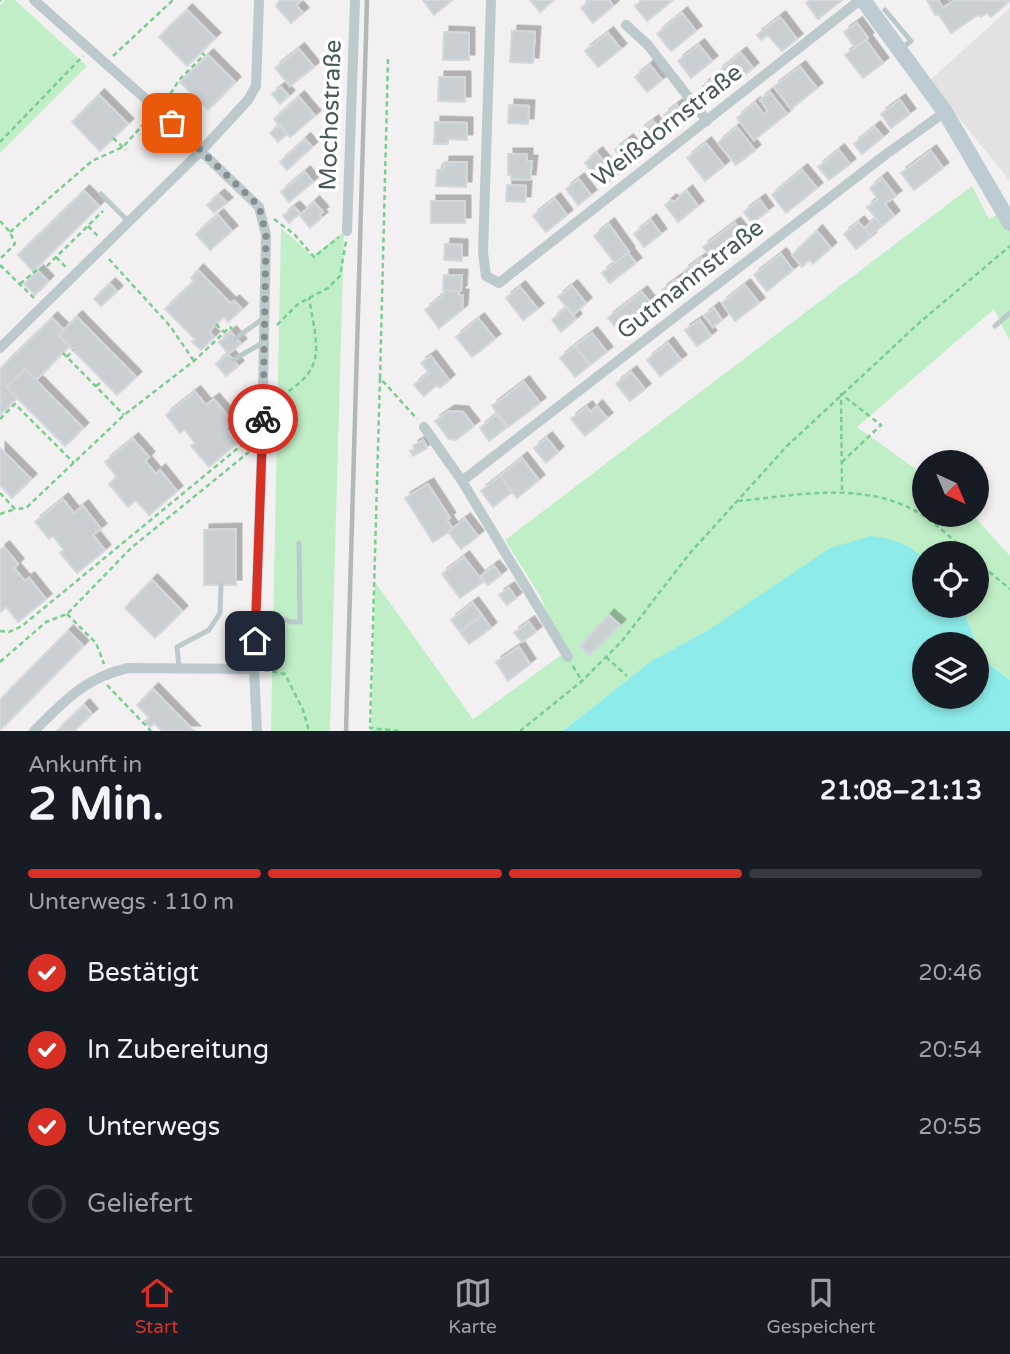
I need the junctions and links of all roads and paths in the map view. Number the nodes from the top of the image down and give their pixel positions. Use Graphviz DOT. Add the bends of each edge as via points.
graph roads {
  1 [pos="34,0"];
  2 [pos="173,0"];
  3 [pos="259,0"];
  4 [pos="355,0"];
  5 [pos="491,0"];
  6 [pos="862,0"];
  7 [pos="885,10"];
  8 [pos="626,25"];
  9 [pos="90,49"];
  10 [pos="899,50"];
  11 [pos="202,53"];
  12 [pos="388,59"];
  13 [pos="105,63"];
  14 [pos="157,109"];
  15 [pos="945,112"];
  16 [pos="707,121"];
  17 [pos="113,138"];
  18 [pos="0,142"];
  19 [pos="125,148"];
  20 [pos="202,150"];
  21 [pos="101,194"];
  22 [pos="111,204"];
  23 [pos="259,206"];
  24 [pos="1008,213"];
  25 [pos="0,221"];
  26 [pos="129,222"];
  27 [pos="347,231"];
  28 [pos="10,232"];
  29 [pos="1010,246"];
  30 [pos="100,250"];
  31 [pos="0,259"];
  32 [pos="0,265"];
  33 [pos="20,284"];
  34 [pos="309,298"];
  35 [pos="42,307"];
  36 [pos="1010,313"];
  37 [pos="264,318"];
  38 [pos="216,324"];
  39 [pos="995,326"];
  40 [pos="233,330"];
  41 [pos="224,332"];
  42 [pos="236,338"];
  43 [pos="264,339"];
  44 [pos="0,348"];
  45 [pos="73,351"];
  46 [pos="63,353"];
  47 [pos="67,357"];
  48 [pos="233,360"];
  49 [pos="194,361"];
  50 [pos="380,378"];
  51 [pos="103,381"];
  52 [pos="96,386"];
  53 [pos="841,394"];
  54 [pos="22,403"];
  55 [pos="263,406"];
  56 [pos="18,407"];
  57 [pos="124,415"];
  58 [pos="0,419"];
  59 [pos="424,427"];
  60 [pos="262,428"];
  61 [pos="48,429"];
  62 [pos="44,433"];
  63 [pos="262,441"];
  64 [pos="842,462"];
  65 [pos="74,463"];
  66 [pos="462,481"];
  67 [pos="842,491"];
  68 [pos="0,493"];
  69 [pos="738,501"];
  70 [pos="15,509"];
  71 [pos="0,514"];
  72 [pos="954,541"];
  73 [pos="299,543"];
  74 [pos="989,572"];
  75 [pos="221,585"];
  76 [pos="1010,589"];
  77 [pos="67,614"];
  78 [pos="256,614"];
  79 [pos="0,631"];
  80 [pos="568,657"];
  81 [pos="606,657"];
  82 [pos="0,662"];
  83 [pos="178,667"];
  84 [pos="254,668"];
  85 [pos="103,674"];
  86 [pos="627,676"];
  87 [pos="582,681"];
  88 [pos="34,731"];
  89 [pos="151,731"];
  90 [pos="257,731"];
  91 [pos="309,731"];
  92 [pos="399,731"];
  93 [pos="520,731"];
  1 -- 9 [label="street"];
  2 -- 13 [label="path"];
  3 -- 20 [label="street" via="256,86"];
  4 -- 27 [label="street, Mochostraße"];
  5 -- 16 [label="street, Weißdornstraße" via="486,276 499,283"];
  6 -- 10 [label="main road"];
  6 -- 16 [label="street, Weißdornstraße"];
  7 -- 10 [label="lane" via="911,41"];
  8 -- 16 [label="street" via="648,45"];
  9 -- 13 [label="street"];
  9 -- 18 [label="path"];
  10 -- 15 [label="main road"];
  11 -- 14 [label="path"];
  12 -- 50 [label="path"];
  13 -- 14 [label="street"];
  14 -- 19 [label="path"];
  14 -- 20 [label="street"];
  15 -- 24 [label="main road"];
  15 -- 66 [label="street, Gutmannstraße"];
  17 -- 19 [label="path"];
  19 -- 28 [label="path" via="92,161"];
  20 -- 23 [label="street"];
  20 -- 26 [label="street"];
  21 -- 22 [label="lane"];
  22 -- 26 [label="lane"];
  22 -- 33 [label="path" via="44,269"];
  23 -- 27 [label="path" via="314,257"];
  23 -- 37 [label="street" via="266,235"];
  25 -- 28 [label="path"];
  26 -- 30 [label="street"];
  27 -- 34 [label="path" via="340,276"];
  28 -- 31 [label="path" via="15,244"];
  29 -- 53 [label="path"];
  30 -- 35 [label="street"];
  30 -- 49 [label="path" via="170,326"];
  32 -- 33 [label="path"];
  33 -- 35 [label="path"];
  34 -- 43 [label="path"];
  34 -- 55 [label="path" via="316,362 306,379"];
  35 -- 44 [label="street"];
  36 -- 39 [label="lane"];
  37 -- 42 [label="lane"];
  37 -- 43 [label="street"];
  38 -- 41 [label="path"];
  40 -- 41 [label="path" via="230,327"];
  41 -- 49 [label="path"];
  43 -- 48 [label="lane"];
  43 -- 55 [label="street"];
  45 -- 47 [label="path"];
  46 -- 47 [label="path"];
  47 -- 52 [label="path"];
  49 -- 57 [label="path"];
  50 -- 59 [label="path"];
  50 -- 92 [label="path" via="370,728"];
  51 -- 52 [label="path"];
  52 -- 57 [label="path"];
  53 -- 64 [label="path"];
  53 -- 64 [label="path" via="881,425"];
  53 -- 69 [label="path"];
  54 -- 56 [label="path"];
  55 -- 60 [label="street"];
  56 -- 58 [label="path" via="15,404"];
  56 -- 62 [label="path"];
  57 -- 65 [label="path"];
  59 -- 66 [label="street"];
  60 -- 63 [label="street"];
  60 -- 79 [label="path" via="22,626"];
  61 -- 62 [label="path"];
  62 -- 65 [label="path"];
  63 -- 77 [label="path" via="147,534"];
  63 -- 78 [label="street"];
  64 -- 67 [label="path"];
  65 -- 70 [label="path" via="26,508"];
  66 -- 80 [label="street"];
  67 -- 69 [label="path"];
  67 -- 72 [label="path" via="907,507"];
  68 -- 70 [label="path"];
  69 -- 81 [label="path"];
  70 -- 71 [label="path"];
  73 -- 78 [label="lane" via="300,622"];
  74 -- 76 [label="path"];
  75 -- 83 [label="lane" via="220,613 209,630 177,647"];
  77 -- 82 [label="path" via="46,622"];
  77 -- 85 [label="path" via="96,643"];
  78 -- 84 [label="street"];
  80 -- 87 [label="path"];
  81 -- 86 [label="path"];
  81 -- 87 [label="path"];
  83 -- 84 [label="street"];
  83 -- 85 [label="street" via="128,668"];
  84 -- 90 [label="street"];
  84 -- 91 [label="path" via="285,674"];
  85 -- 88 [label="street" via="76,689"];
  85 -- 89 [label="path"];
  87 -- 93 [label="path"];
}
